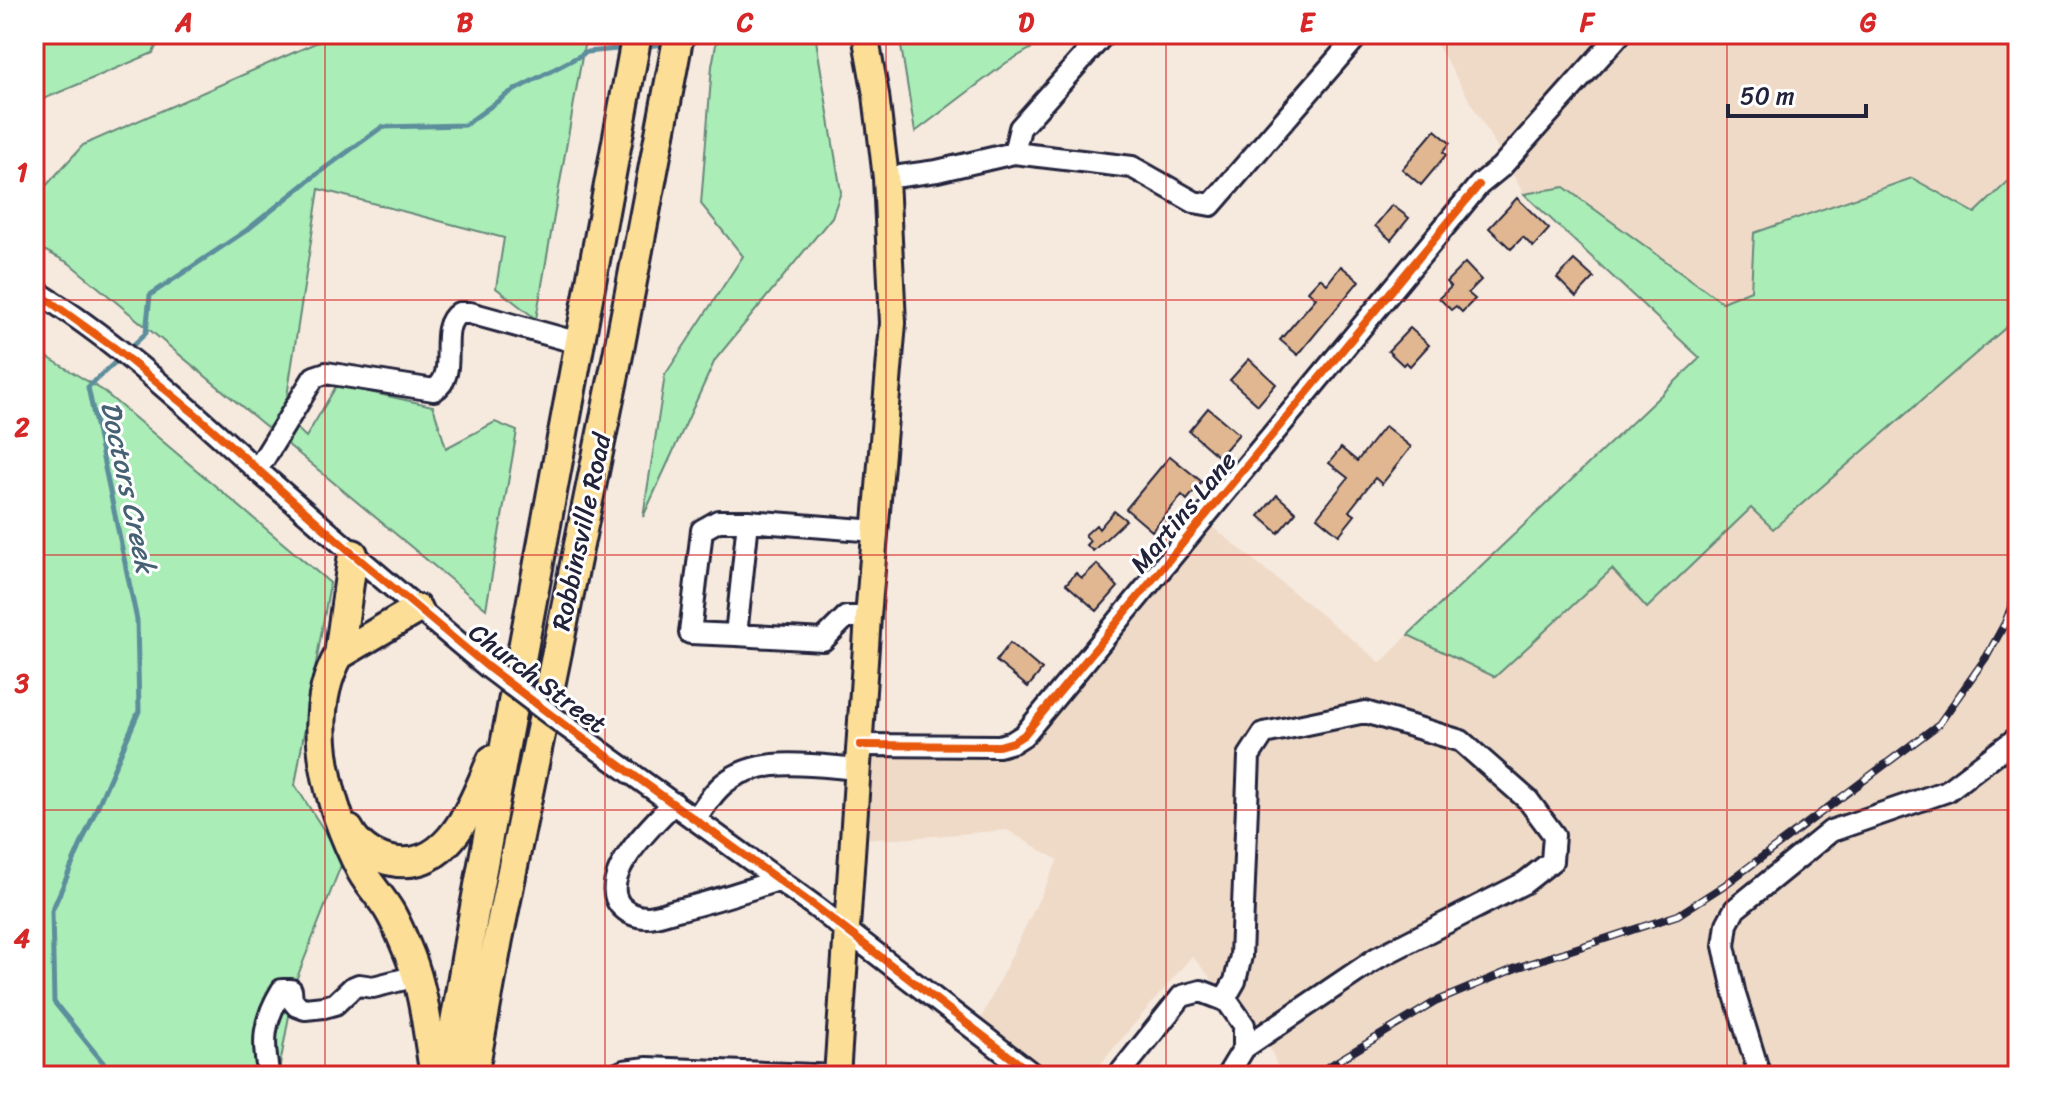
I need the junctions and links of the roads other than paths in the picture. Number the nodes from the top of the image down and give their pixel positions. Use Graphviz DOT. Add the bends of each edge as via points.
graph roads {
  1 [pos="637,34"];
  2 [pos="679,34"];
  3 [pos="865,34"];
  4 [pos="1104,34"];
  5 [pos="1359,34"];
  6 [pos="1620,34"];
  7 [pos="1014,153"];
  8 [pos="886,178"];
  9 [pos="34,290"];
  10 [pos="579,343"];
  11 [pos="257,470"];
  12 [pos="748,521"];
  13 [pos="876,531"];
  14 [pos="353,554"];
  15 [pos="417,609"];
  16 [pos="868,617"];
  17 [pos="736,635"];
  18 [pos="339,655"];
  19 [pos="512,715"];
  20 [pos="2018,737"];
  21 [pos="859,757"];
  22 [pos="674,803"];
  23 [pos="337,808"];
  24 [pos="696,819"];
  25 [pos="778,880"];
  26 [pos="848,933"];
  27 [pos="417,976"];
  28 [pos="1224,1000"];
  29 [pos="1244,1048"];
  30 [pos="269,1076"];
  31 [pos="435,1076"];
  32 [pos="446,1076"];
  33 [pos="473,1076"];
  34 [pos="613,1076"];
  35 [pos="837,1076"];
  36 [pos="1035,1076"];
  37 [pos="1118,1076"];
  38 [pos="1227,1076"];
  39 [pos="1760,1076"];
  1 -- 10 [label="highway, Robbinsville Road"];
  2 -- 33 [label="highway, Robbinsville Road"];
  3 -- 8 [label="main road"];
  4 -- 7 [label="street" via="1020,128"];
  5 -- 7 [label="street" via="1211,205 1194,202 1132,167"];
  6 -- 21 [label="street, Martins Lane" via="1479,185 1024,735 999,746"];
  7 -- 8 [label="street"];
  8 -- 13 [label="main road" via="893,323"];
  9 -- 11 [label="street, Church Street" via="157,383"];
  10 -- 11 [label="street" via="459,313 450,321 440,387 326,373 314,377"];
  10 -- 19 [label="highway, Robbinsville Road"];
  11 -- 14 [label="street, Church Street"];
  12 -- 13 [label="street"];
  12 -- 17 [label="street"];
  12 -- 17 [label="street" via="718,521 702,530 690,633"];
  13 -- 16 [label="main road"];
  14 -- 15 [label="street, Church Street"];
  14 -- 18 [label="highway"];
  15 -- 18 [label="highway"];
  15 -- 22 [label="street, Church Street, bridge"];
  16 -- 17 [label="street" via="846,617 823,640"];
  16 -- 21 [label="main road"];
  18 -- 23 [label="highway" via="321,722 322,752"];
  19 -- 23 [label="highway" via="462,825 427,856 394,862 378,857 353,837"];
  19 -- 32 [label="highway, Robbinsville Road"];
  20 -- 39 [label="street" via="1947,791 1831,831 1735,909 1724,946"];
  21 -- 24 [label="street, Martins Lane" via="778,764 738,775 720,787"];
  21 -- 26 [label="main road"];
  22 -- 24 [label="street, Church Street"];
  22 -- 25 [label="street" via="621,867 615,884 623,908 648,917"];
  23 -- 27 [label="highway" via="363,874 397,924"];
  24 -- 25 [label="street, Church Street"];
  25 -- 26 [label="street, Church Street"];
  26 -- 35 [label="main road"];
  26 -- 36 [label="street, Church Street"];
  27 -- 30 [label="street" via="373,987 359,985 335,1004 315,1008 297,1006 291,990 282,990 263,1040"];
  27 -- 31 [label="highway"];
  28 -- 29 [label="street" via="1244,1025"];
  28 -- 29 [label="street" via="1241,956 1249,756 1264,733 1365,712 1461,741 1528,800 1554,835 1552,861 1524,883 1377,958"];
  28 -- 37 [label="street" via="1201,991 1182,996"];
  29 -- 38 [label="street"];
  34 -- 35 [label="street" via="647,1068"];
}
